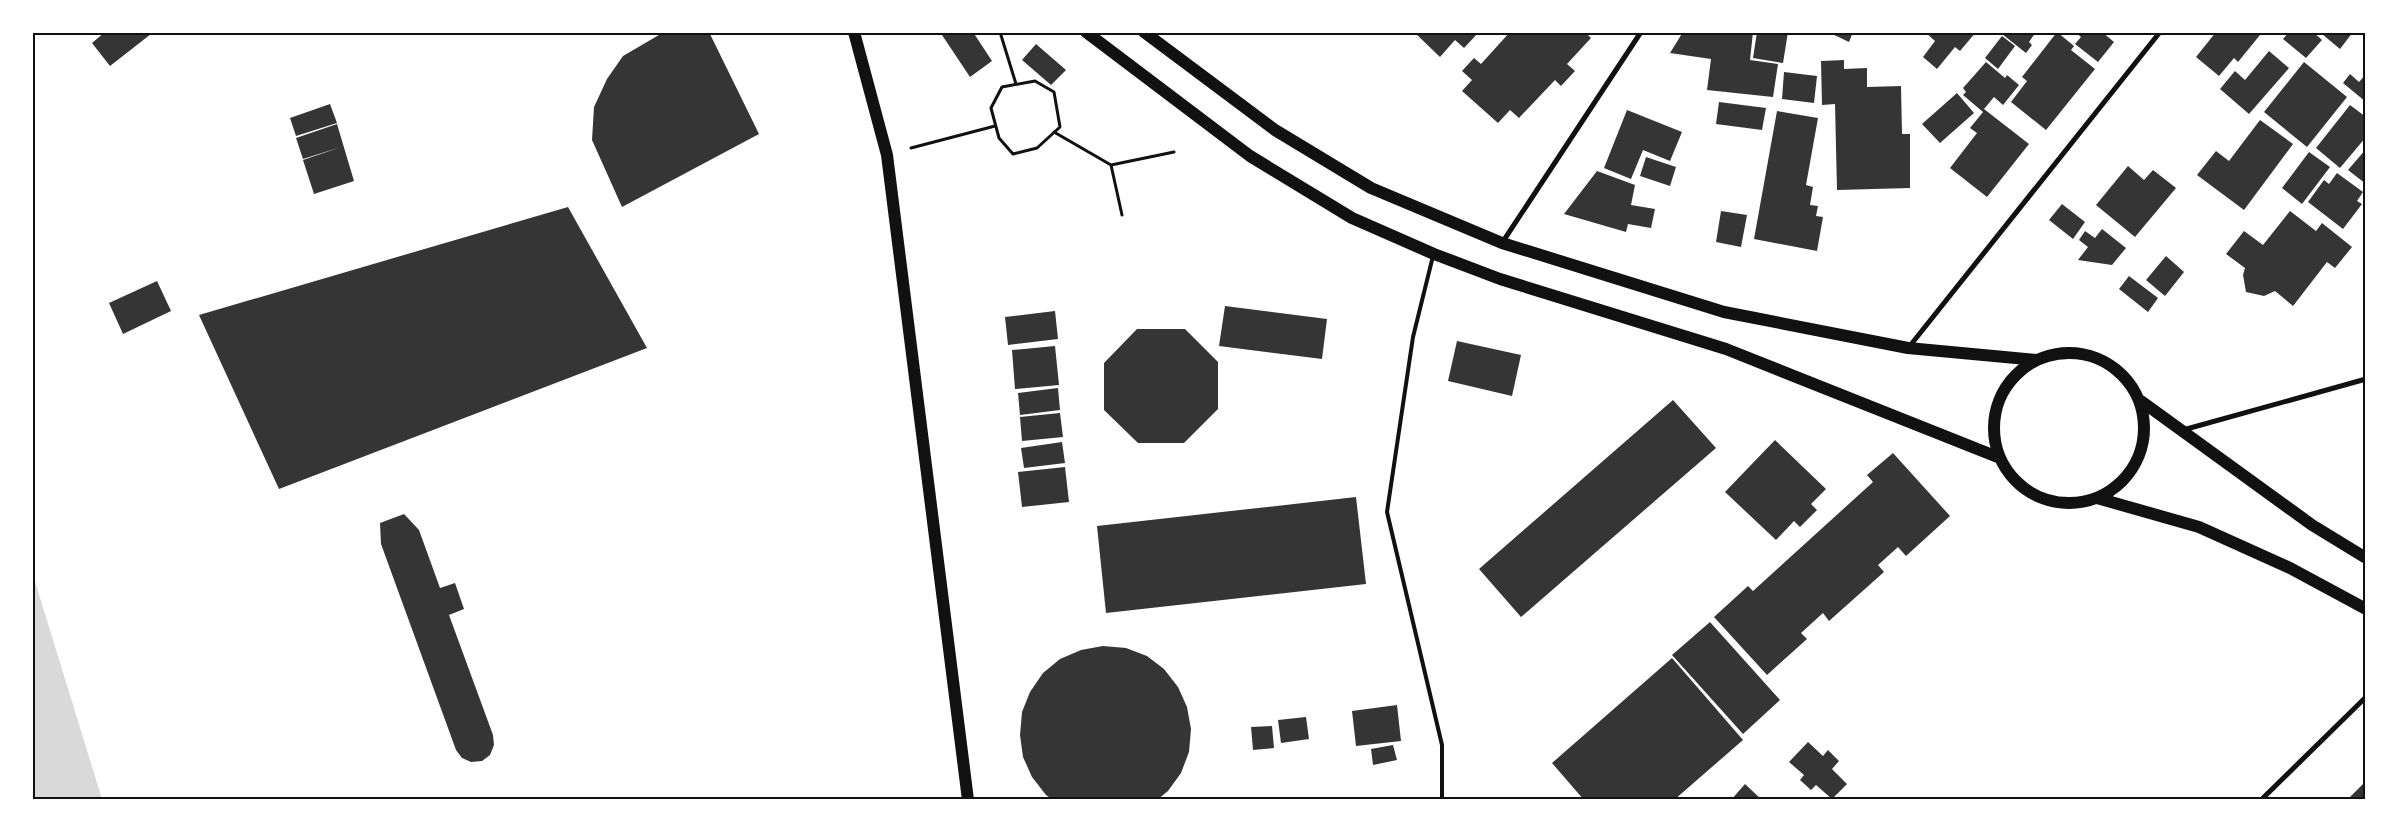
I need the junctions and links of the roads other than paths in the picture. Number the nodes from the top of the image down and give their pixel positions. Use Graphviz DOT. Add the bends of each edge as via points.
graph roads {
  1 [pos="854,32"];
  2 [pos="1086,32"];
  3 [pos="1144,32"];
  4 [pos="1641,32"];
  5 [pos="2151,32"];
  6 [pos="2158,34"];
  7 [pos="1502,243"];
  8 [pos="1434,254"];
  9 [pos="1908,348"];
  10 [pos="2036,360"];
  11 [pos="2366,379"];
  12 [pos="2141,401"];
  13 [pos="2179,431"];
  14 [pos="2000,458"];
  15 [pos="2097,498"];
  16 [pos="2366,558"];
  17 [pos="2366,609"];
  18 [pos="2366,697"];
  19 [pos="968,800"];
  20 [pos="1442,800"];
  21 [pos="2261,800"];
  1 -- 19 [label="main road" via="887,155"];
  2 -- 8 [label="main road" via="1250,156 1352,218"];
  3 -- 7 [label="main road" via="1275,130 1371,188"];
  4 -- 7 [label="street"];
  5 -- 6 [label="street"];
  6 -- 9 [label="street"];
  7 -- 9 [label="main road" via="1724,312"];
  8 -- 14 [label="main road" via="1500,279 1726,349"];
  8 -- 20 [label="lane" via="1413,337 1388,512 1442,746"];
  9 -- 10 [label="main road"];
  10 -- 12 [label="main road" via="2060,352 2086,353 2109,363 2128,379"];
  10 -- 14 [label="main road" via="2012,380 2003,392 1995,413 1994,436"];
  11 -- 13 [label="street"];
  12 -- 13 [label="main road"];
  12 -- 15 [label="main road" via="2145,424 2140,455 2117,487"];
  13 -- 16 [label="main road" via="2312,525"];
  14 -- 15 [label="main road" via="2012,478 2030,493 2051,502 2074,504"];
  15 -- 17 [label="main road" via="2199,527 2290,568"];
  18 -- 21 [label="street"];
}
